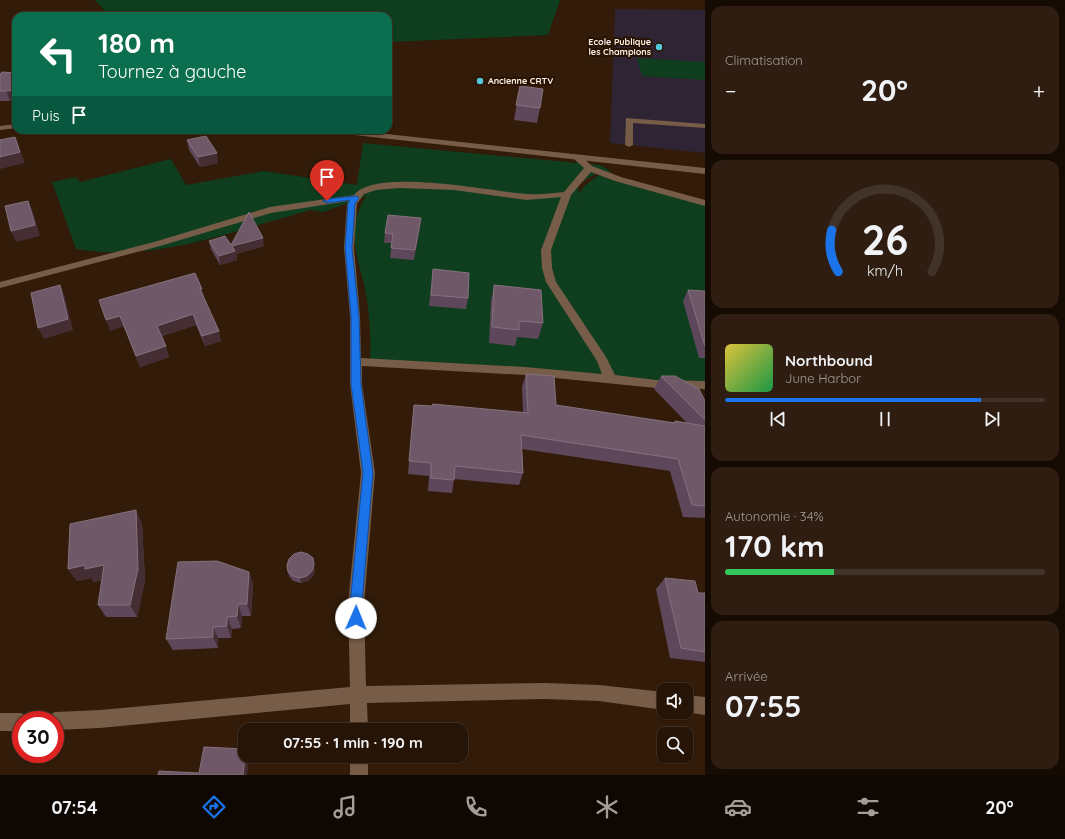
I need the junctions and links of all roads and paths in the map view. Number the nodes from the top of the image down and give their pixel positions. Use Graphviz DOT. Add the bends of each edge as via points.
graph roads {
  1 [pos="12,126"];
  2 [pos="705,126"];
  3 [pos="0,128"];
  4 [pos="363,134"];
  5 [pos="629,145"];
  6 [pos="578,158"];
  7 [pos="589,168"];
  8 [pos="705,171"];
  9 [pos="567,194"];
  10 [pos="356,198"];
  11 [pos="705,203"];
  12 [pos="0,285"];
  13 [pos="357,362"];
  14 [pos="610,378"];
  15 [pos="705,385"];
  16 [pos="359,695"];
  17 [pos="657,700"];
  18 [pos="693,705"];
  19 [pos="705,706"];
  20 [pos="64,720"];
  21 [pos="0,722"];
  22 [pos="12,722"];
  23 [pos="359,723"];
  24 [pos="359,763"];
  25 [pos="359,775"];
  1 -- 3 [label="street"];
  2 -- 5 [label="street" via="629,120"];
  4 -- 6 [label="street"];
  6 -- 7 [label="street"];
  6 -- 8 [label="street"];
  7 -- 9 [label="street"];
  7 -- 11 [label="street" via="618,179"];
  9 -- 10 [label="street" via="527,197 454,187 399,185 375,187 361,192"];
  9 -- 14 [label="street" via="546,250 547,268 551,282 602,360"];
  10 -- 12 [label="street" via="270,210 157,244"];
  10 -- 13 [label="street" via="352,204 349,248"];
  13 -- 14 [label="street"];
  13 -- 16 [label="street" via="356,384 368,473 356,604"];
  14 -- 15 [label="street" via="656,384"];
  16 -- 17 [label="street" via="545,691 599,693"];
  16 -- 20 [label="street" via="100,719"];
  16 -- 23 [label="street"];
  18 -- 19 [label="street"];
  21 -- 22 [label="street"];
  24 -- 25 [label="street"];
}
